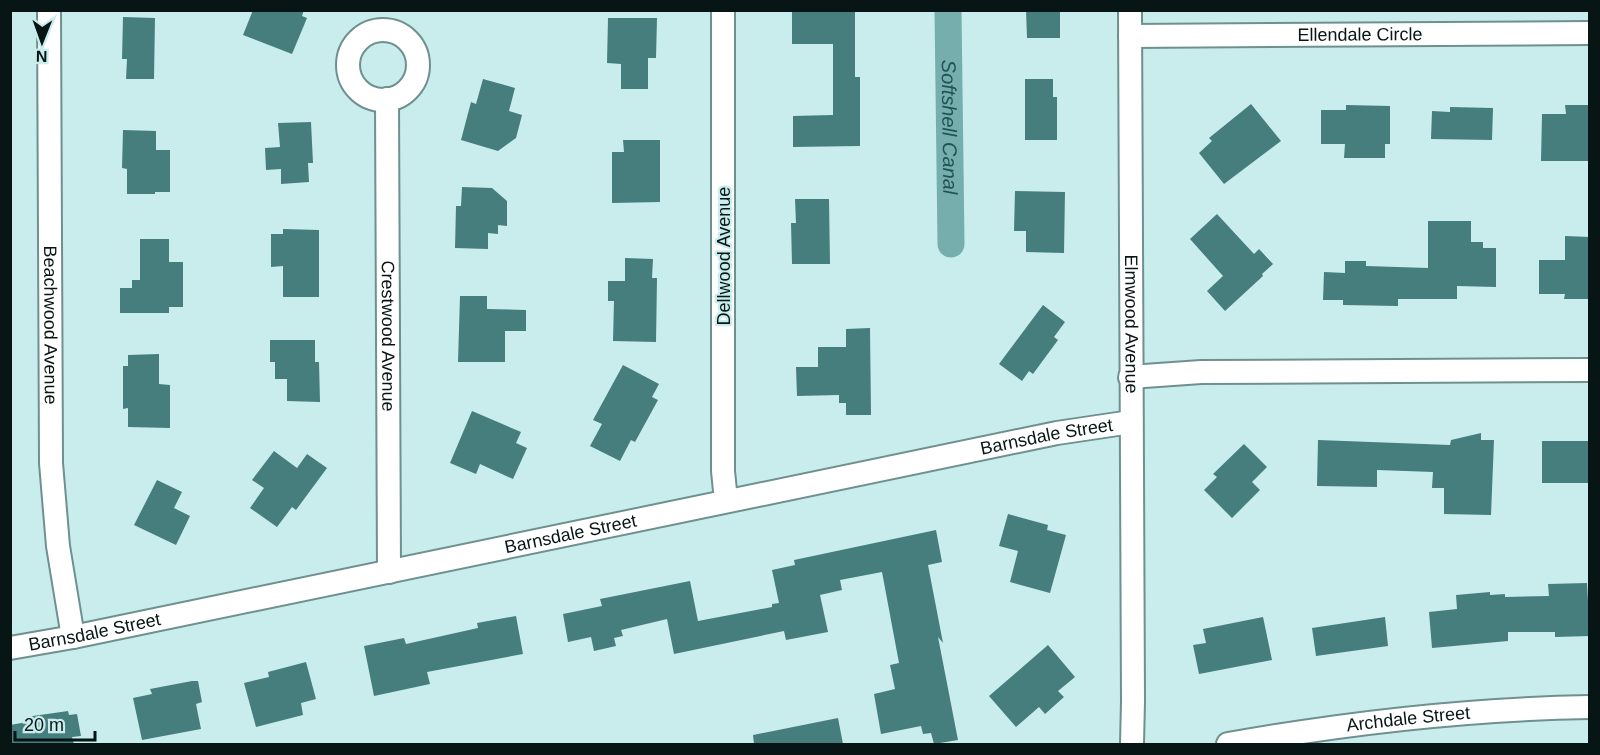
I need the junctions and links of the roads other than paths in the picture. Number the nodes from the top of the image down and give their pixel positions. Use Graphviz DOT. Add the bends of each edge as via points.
graph roads {
  1 [pos="49,10"];
  2 [pos="723,10"];
  3 [pos="1130,10"];
  4 [pos="1590,33"];
  5 [pos="1130,36"];
  6 [pos="387,99"];
  7 [pos="1590,370"];
  8 [pos="1130,377"];
  9 [pos="1131,422"];
  10 [pos="726,501"];
  11 [pos="389,572"];
  12 [pos="73,637"];
  13 [pos="10,648"];
  14 [pos="1590,707"];
  15 [pos="1132,744"];
  16 [pos="1228,744"];
  1 -- 12 [label="street, Beachwood Avenue" via="51,463 58,546"];
  2 -- 10 [label="street, Dellwood Avenue"];
  3 -- 5 [label="street, Elmwood Avenue"];
  4 -- 5 [label="street, Ellendale Circle"];
  5 -- 8 [label="street, Elmwood Avenue"];
  6 -- 11 [label="street, Crestwood Avenue"];
  7 -- 8 [label="street" via="1201,372"];
  8 -- 9 [label="street, Elmwood Avenue"];
  9 -- 10 [label="street, Barnsdale Street" via="1058,433"];
  9 -- 15 [label="street, Elmwood Avenue"];
  10 -- 11 [label="street, Barnsdale Street"];
  11 -- 12 [label="street, Barnsdale Street"];
  12 -- 13 [label="street, Barnsdale Street"];
  14 -- 16 [label="street, Archdale Street" via="1394,720"];
}
